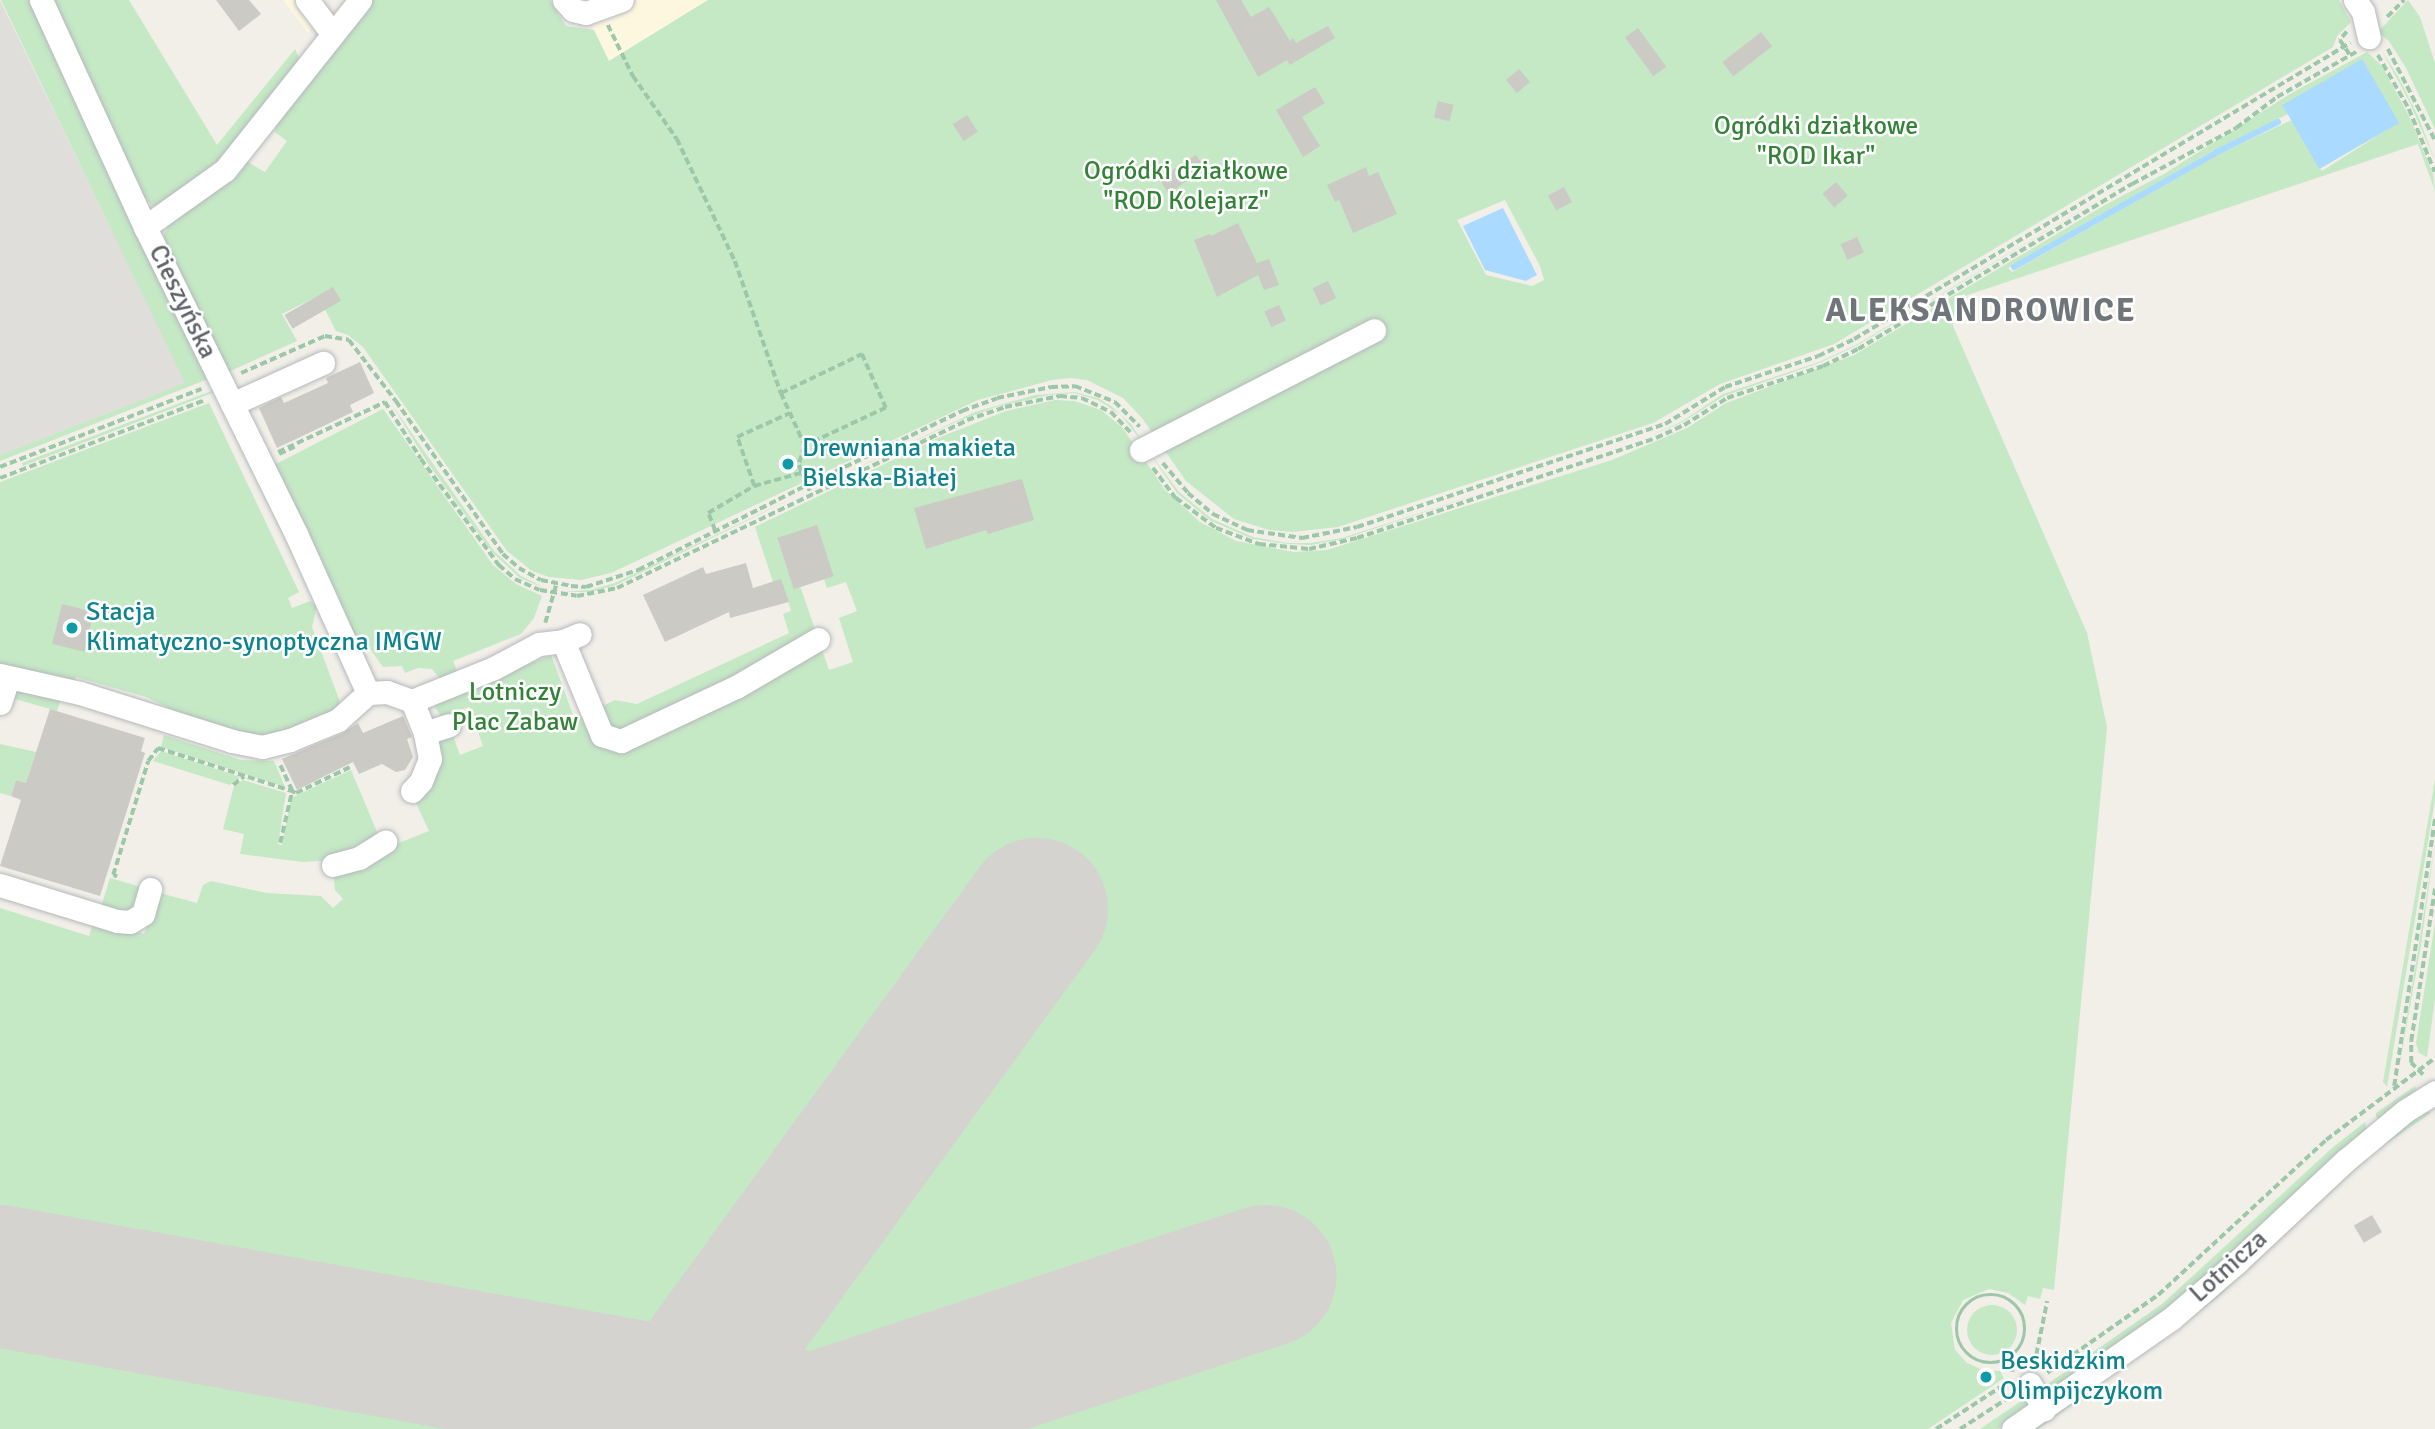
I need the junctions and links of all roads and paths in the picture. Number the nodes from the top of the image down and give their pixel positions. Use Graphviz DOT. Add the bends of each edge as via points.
graph roads {
  1 [pos="41,0"];
  2 [pos="307,0"];
  3 [pos="360,0"];
  4 [pos="564,0"];
  5 [pos="622,0"];
  6 [pos="2356,0"];
  7 [pos="600,10"];
  8 [pos="332,33"];
  9 [pos="2368,45"];
  10 [pos="2435,140"];
  11 [pos="2435,172"];
  12 [pos="145,227"];
  13 [pos="1374,330"];
  14 [pos="323,363"];
  15 [pos="227,392"];
  16 [pos="781,393"];
  17 [pos="790,413"];
  18 [pos="805,446"];
  19 [pos="1146,447"];
  20 [pos="270,461"];
  21 [pos="0,467"];
  22 [pos="802,473"];
  23 [pos="0,478"];
  24 [pos="807,485"];
  25 [pos="754,486"];
  26 [pos="812,495"];
  27 [pos="715,531"];
  28 [pos="556,585"];
  29 [pos="554,594"];
  30 [pos="818,639"];
  31 [pos="539,644"];
  32 [pos="4,677"];
  33 [pos="368,693"];
  34 [pos="412,701"];
  35 [pos="0,703"];
  36 [pos="167,720"];
  37 [pos="449,725"];
  38 [pos="425,733"];
  39 [pos="352,766"];
  40 [pos="244,776"];
  41 [pos="233,785"];
  42 [pos="412,791"];
  43 [pos="2435,819"];
  44 [pos="385,842"];
  45 [pos="280,843"];
  46 [pos="333,865"];
  47 [pos="117,877"];
  48 [pos="0,885"];
  49 [pos="2435,888"];
  50 [pos="150,889"];
  51 [pos="2435,1058"];
  52 [pos="2417,1071"];
  53 [pos="2394,1087"];
  54 [pos="2435,1092"];
  55 [pos="2396,1094"];
  56 [pos="2046,1301"];
  57 [pos="2011,1356"];
  58 [pos="2030,1384"];
  59 [pos="2043,1409"];
  60 [pos="1936,1429"];
  61 [pos="1960,1429"];
  62 [pos="2013,1429"];
  1 -- 12 [label="street"];
  2 -- 8 [label="street"];
  3 -- 8 [label="street, Cieszyńska"];
  4 -- 7 [label="street" via="573,10"];
  5 -- 7 [label="street"];
  6 -- 9 [label="street" via="2363,12"];
  7 -- 16 [label="path" via="633,76 677,139 735,261"];
  8 -- 12 [label="street, Cieszyńska" via="225,170"];
  9 -- 10 [label="path" via="2382,42 2389,50"];
  9 -- 11 [label="path" via="2409,108"];
  9 -- 19 [label="path" via="2332,53 1854,339 1725,387 1665,424 1357,527 1302,538 1247,530 1213,514"];
  9 -- 19 [label="path" via="2277,97 2236,128 1841,358 1727,398 1656,438 1357,538 1323,547 1293,548 1259,544 1229,533 1176,498"];
  12 -- 15 [label="street, Cieszyńska"];
  13 -- 19 [label="street"];
  14 -- 15 [label="street"];
  15 -- 20 [label="street, Cieszyńska"];
  15 -- 21 [label="path"];
  15 -- 23 [label="path"];
  15 -- 28 [label="path" via="325,336 349,341 503,554 528,574"];
  16 -- 17 [label="path"];
  16 -- 18 [label="path" via="862,354 887,408"];
  17 -- 18 [label="path"];
  17 -- 25 [label="path" via="736,440"];
  18 -- 22 [label="path" via="799,460"];
  19 -- 24 [label="path" via="1125,410 1103,395 1075,386 1051,387 971,408"];
  19 -- 26 [label="path" via="1102,406 1071,396 1047,398 967,420"];
  20 -- 29 [label="path" via="385,402 499,565 515,579"];
  20 -- 33 [label="street, Cieszyńska"];
  22 -- 24 [label="path"];
  22 -- 25 [label="path"];
  24 -- 26 [label="path"];
  24 -- 27 [label="path"];
  25 -- 27 [label="path" via="708,513"];
  26 -- 29 [label="path" via="617,587 591,594"];
  27 -- 28 [label="path" via="611,580 586,587"];
  28 -- 29 [label="path"];
  29 -- 31 [label="path"];
  30 -- 31 [label="street" via="736,687 621,741 602,735 572,637"];
  31 -- 34 [label="street"];
  32 -- 35 [label="street"];
  32 -- 36 [label="street" via="80,693"];
  33 -- 34 [label="street" via="387,692"];
  33 -- 36 [label="street" via="338,720 276,745 249,746"];
  34 -- 38 [label="street"];
  36 -- 47 [label="path" via="158,748 148,761 113,875"];
  37 -- 38 [label="street"];
  38 -- 42 [label="street" via="430,759"];
  39 -- 45 [label="path" via="292,791"];
  40 -- 41 [label="path"];
  43 -- 53 [label="path"];
  44 -- 46 [label="street" via="359,858"];
  48 -- 50 [label="street" via="130,922 143,914"];
  49 -- 52 [label="path" via="2411,1041 2411,1063"];
  51 -- 52 [label="path"];
  52 -- 53 [label="path"];
  53 -- 55 [label="path"];
  53 -- 58 [label="path" via="2326,1140 2158,1294"];
  54 -- 59 [label="street, Lotnicza" via="2345,1161 2172,1318"];
  56 -- 58 [label="path"];
  57 -- 57 [label="path" via="1990,1363 1969,1355 1962,1346 1958,1324 1967,1305 1977,1298 1998,1296 2017,1307 2024,1339"];
  57 -- 60 [label="path" via="2014,1378"];
  58 -- 59 [label="street"];
  58 -- 61 [label="path"];
  59 -- 62 [label="street, Lotnicza"];
}
